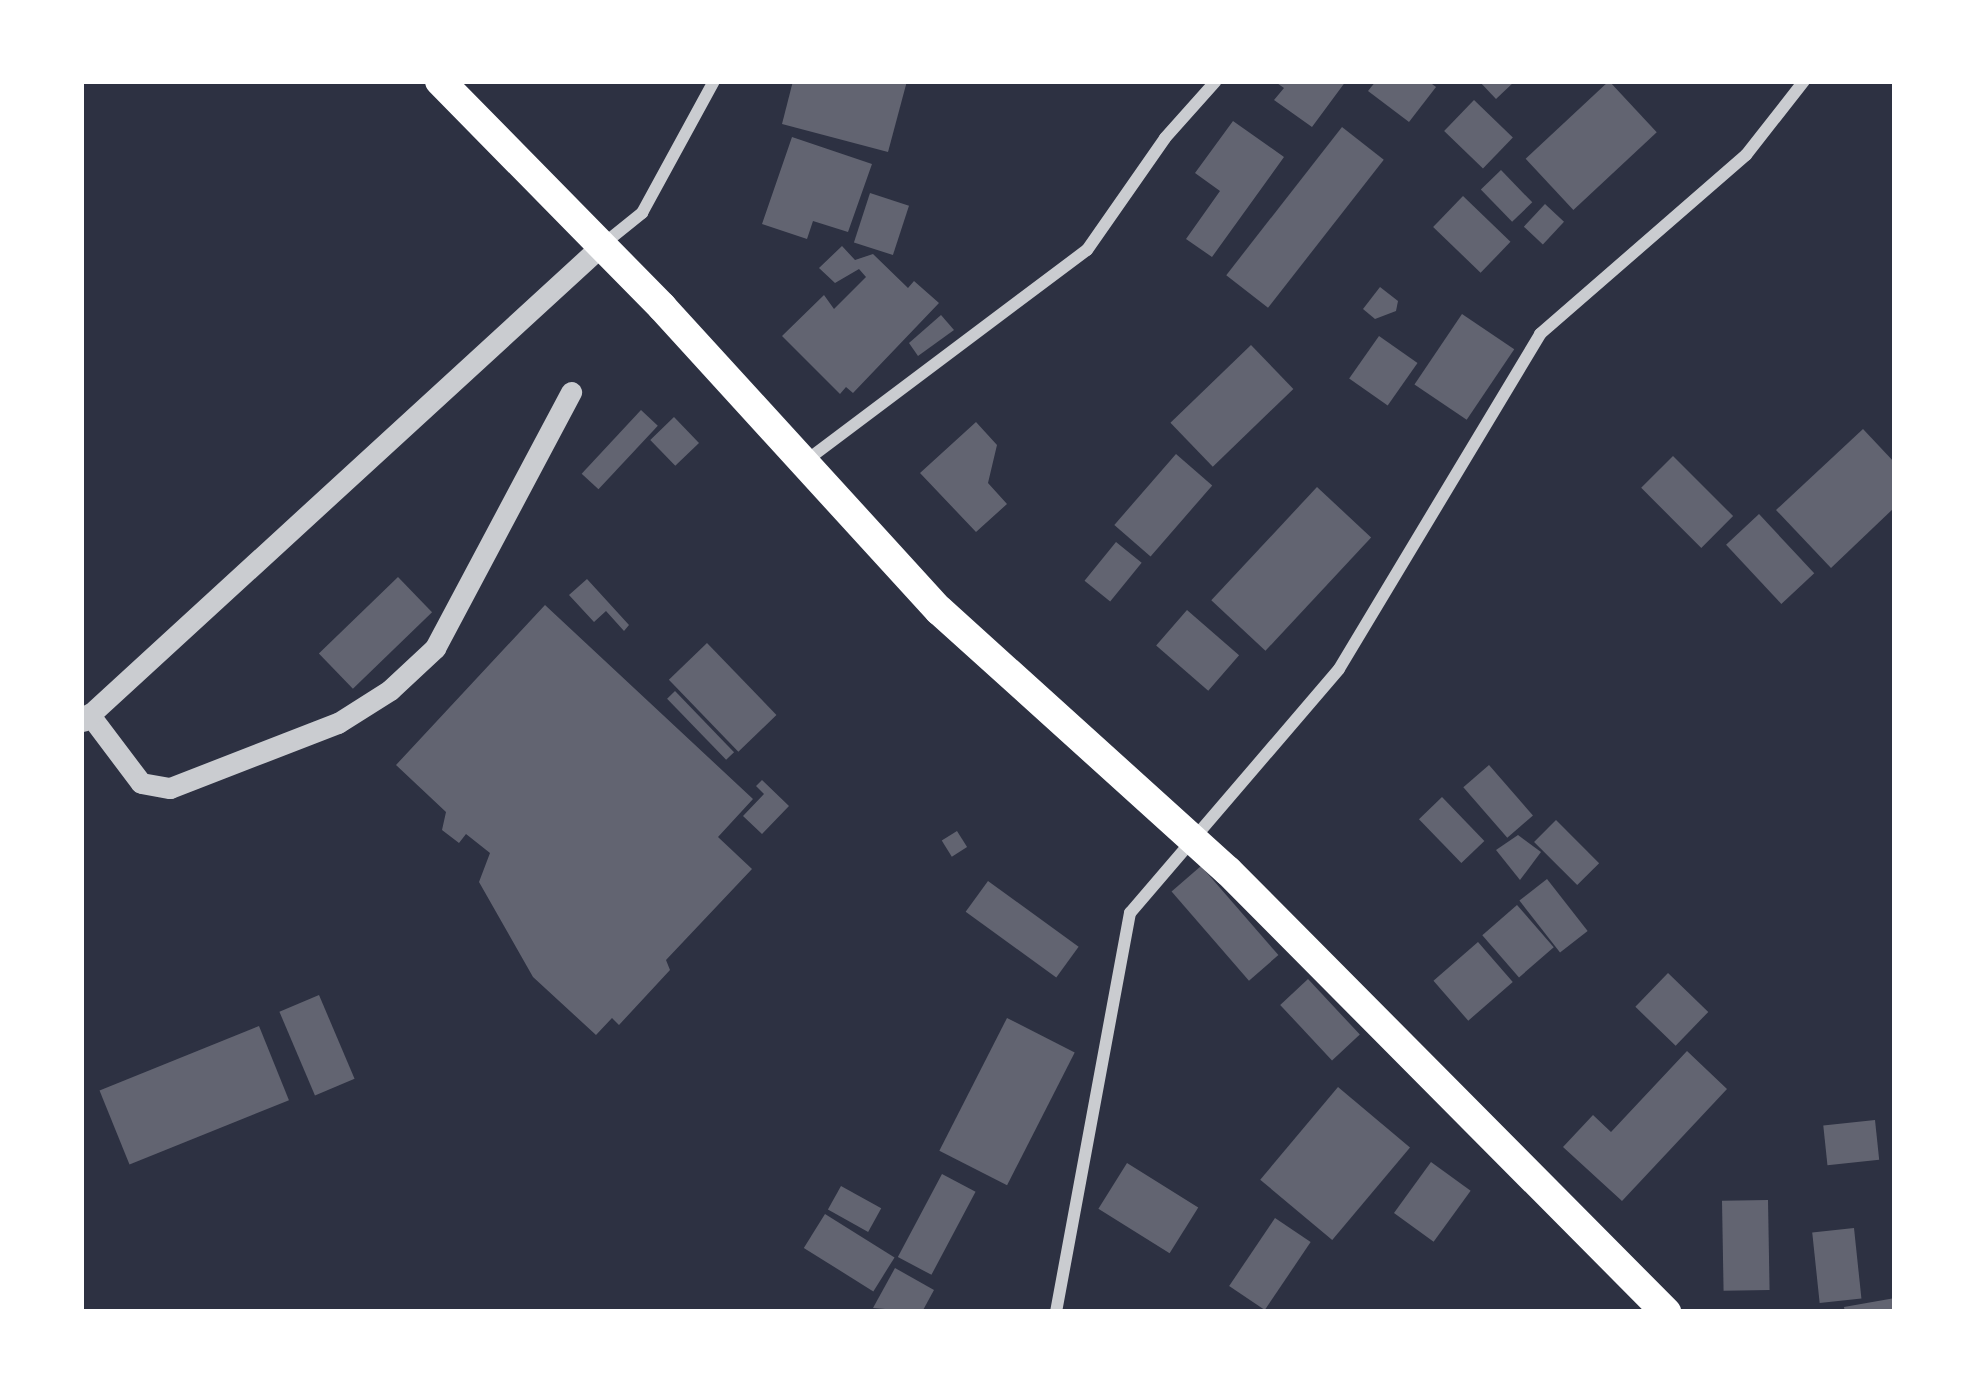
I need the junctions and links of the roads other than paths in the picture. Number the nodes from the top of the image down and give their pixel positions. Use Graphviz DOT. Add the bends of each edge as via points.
graph roads {
  1 [pos="440,81"];
  2 [pos="714,81"];
  3 [pos="1216,81"];
  4 [pos="1804,81"];
  5 [pos="600,247"];
  6 [pos="571,392"];
  7 [pos="806,461"];
  8 [pos="85,718"];
  9 [pos="1190,842"];
  10 [pos="1056,1312"];
  11 [pos="1666,1312"];
  1 -- 5 [label="main road"];
  2 -- 5 [label="street" via="642,213"];
  3 -- 7 [label="street" via="1087,250"];
  4 -- 9 [label="street" via="1746,155 1540,334 1339,669"];
  5 -- 7 [label="main road"];
  5 -- 8 [label="street"];
  6 -- 8 [label="street" via="435,648 390,690 338,723 170,788 141,782"];
  7 -- 9 [label="main road" via="939,610"];
  9 -- 10 [label="street" via="1130,913"];
  9 -- 11 [label="main road"];
}
